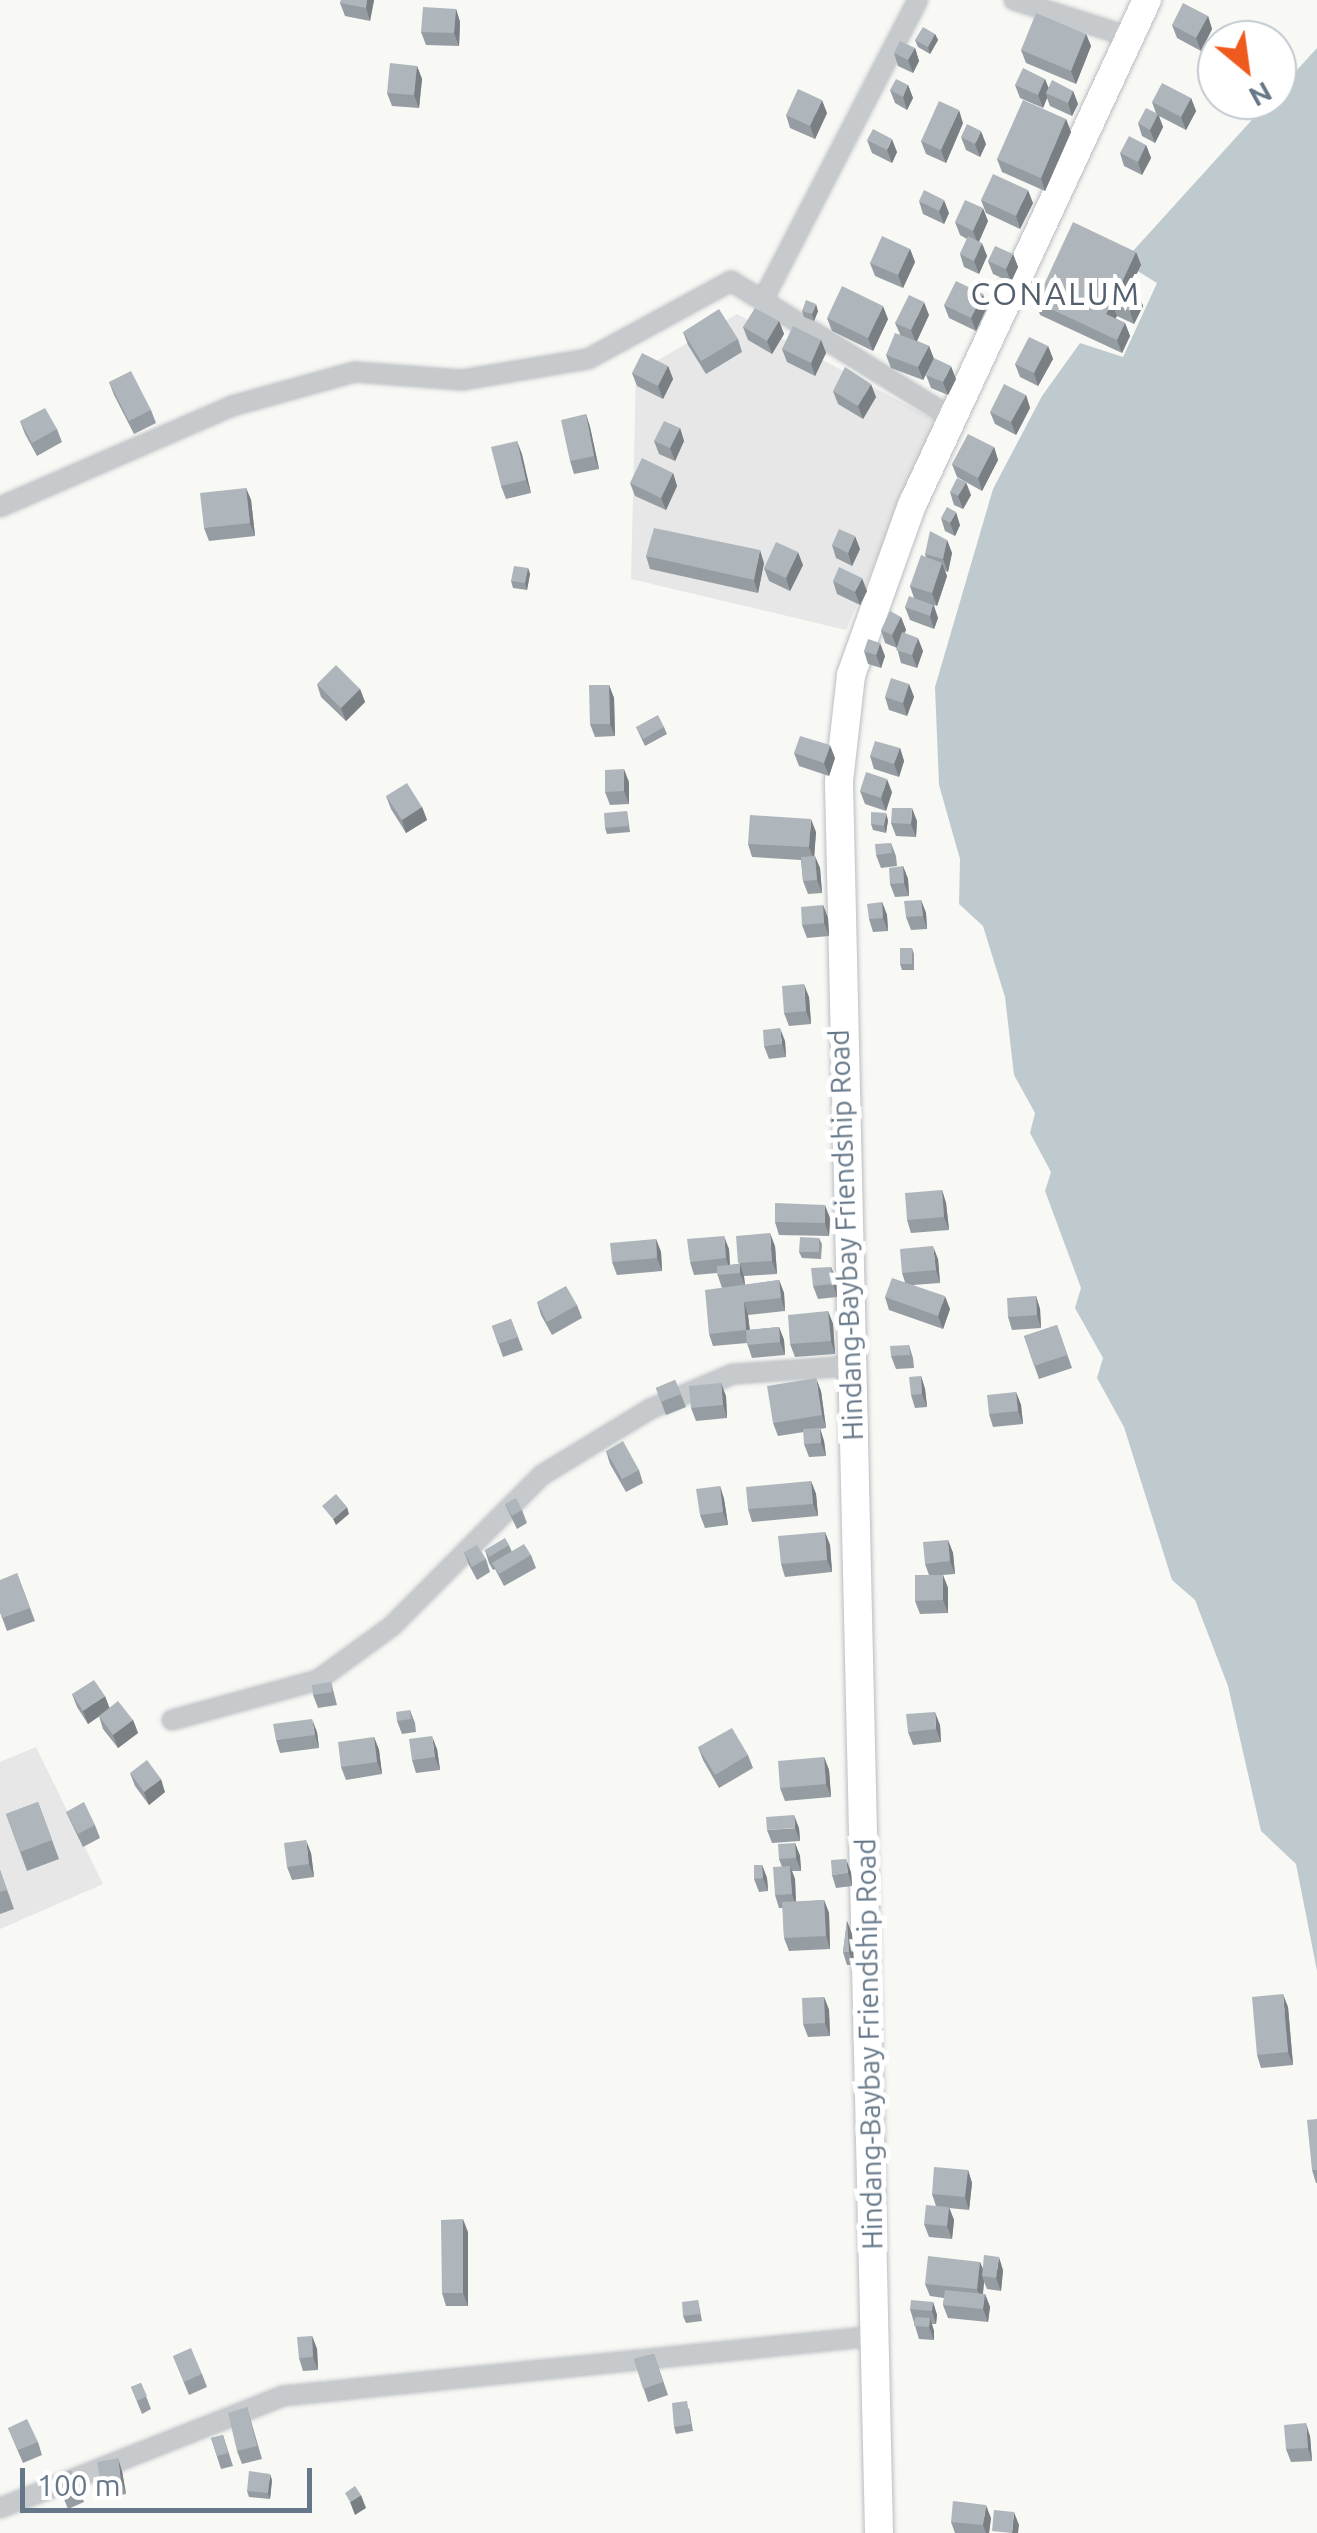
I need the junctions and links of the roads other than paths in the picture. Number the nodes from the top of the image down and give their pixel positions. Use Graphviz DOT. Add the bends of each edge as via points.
graph roads {
  1 [pos="918,0"];
  2 [pos="1014,0"];
  3 [pos="1147,0"];
  4 [pos="1133,38"];
  5 [pos="764,298"];
  6 [pos="956,420"];
  7 [pos="0,508"];
  8 [pos="850,1366"];
  9 [pos="172,1720"];
  10 [pos="876,2336"];
  11 [pos="0,2508"];
  12 [pos="879,2533"];
  1 -- 5 [label="street"];
  2 -- 4 [label="street"];
  3 -- 4 [label="main road, Hindang-Baybay Friendship Road"];
  4 -- 6 [label="main road, Hindang-Baybay Friendship Road"];
  5 -- 6 [label="street"];
  5 -- 7 [label="street" via="731,281 588,358 462,380 337,377 232,406"];
  6 -- 8 [label="main road, Hindang-Baybay Friendship Road" via="912,505 850,675 836,909"];
  8 -- 9 [label="street" via="733,1374 650,1409 542,1475 392,1626 318,1680"];
  8 -- 10 [label="main road, Hindang-Baybay Friendship Road"];
  10 -- 11 [label="street" via="283,2396"];
  10 -- 12 [label="main road, Hindang-Baybay Friendship Road"];
}
